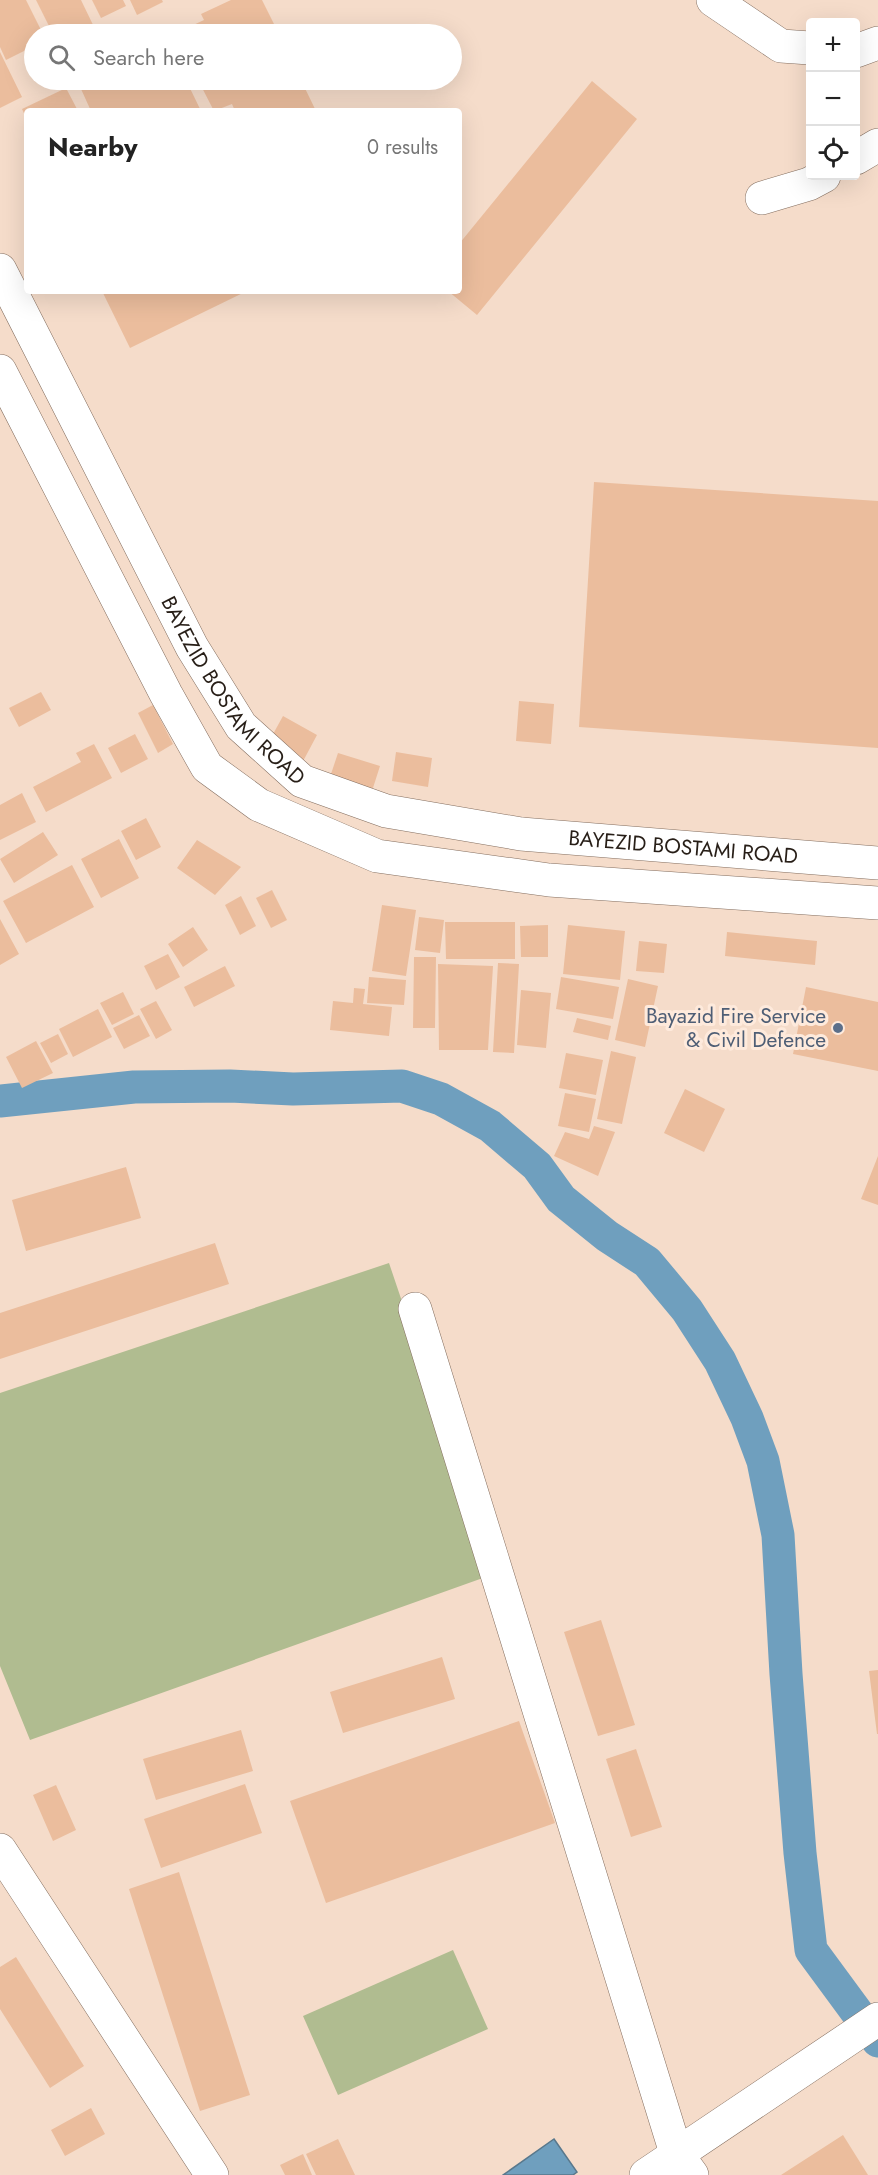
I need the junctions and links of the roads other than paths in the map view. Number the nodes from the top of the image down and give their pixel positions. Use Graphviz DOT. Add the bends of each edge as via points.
graph roads {
  1 [pos="713,0"];
  2 [pos="878,43"];
  3 [pos="806,48"];
  4 [pos="860,49"];
  5 [pos="878,146"];
  6 [pos="860,155"];
  7 [pos="816,180"];
  8 [pos="762,198"];
  9 [pos="0,270"];
  10 [pos="0,371"];
  11 [pos="878,863"];
  12 [pos="878,903"];
  13 [pos="415,1309"];
  14 [pos="0,1850"];
  15 [pos="878,2019"];
  16 [pos="684,2164"];
  17 [pos="212,2175"];
  18 [pos="646,2175"];
  1 -- 3 [label="main road" via="782,46"];
  2 -- 4 [label="main road"];
  5 -- 6 [label="main road"];
  7 -- 8 [label="main road"];
  9 -- 11 [label="main road, BAYEZID BOSTAMI ROAD" via="192,647 241,726 302,781 386,811 521,834"];
  10 -- 12 [label="main road, BAYEZID BOSTAMI ROAD" via="207,767 258,805 376,856 549,880"];
  13 -- 16 [label="main road"];
  14 -- 17 [label="main road"];
  15 -- 16 [label="main road" via="849,2036"];
  16 -- 18 [label="main road"];
}
